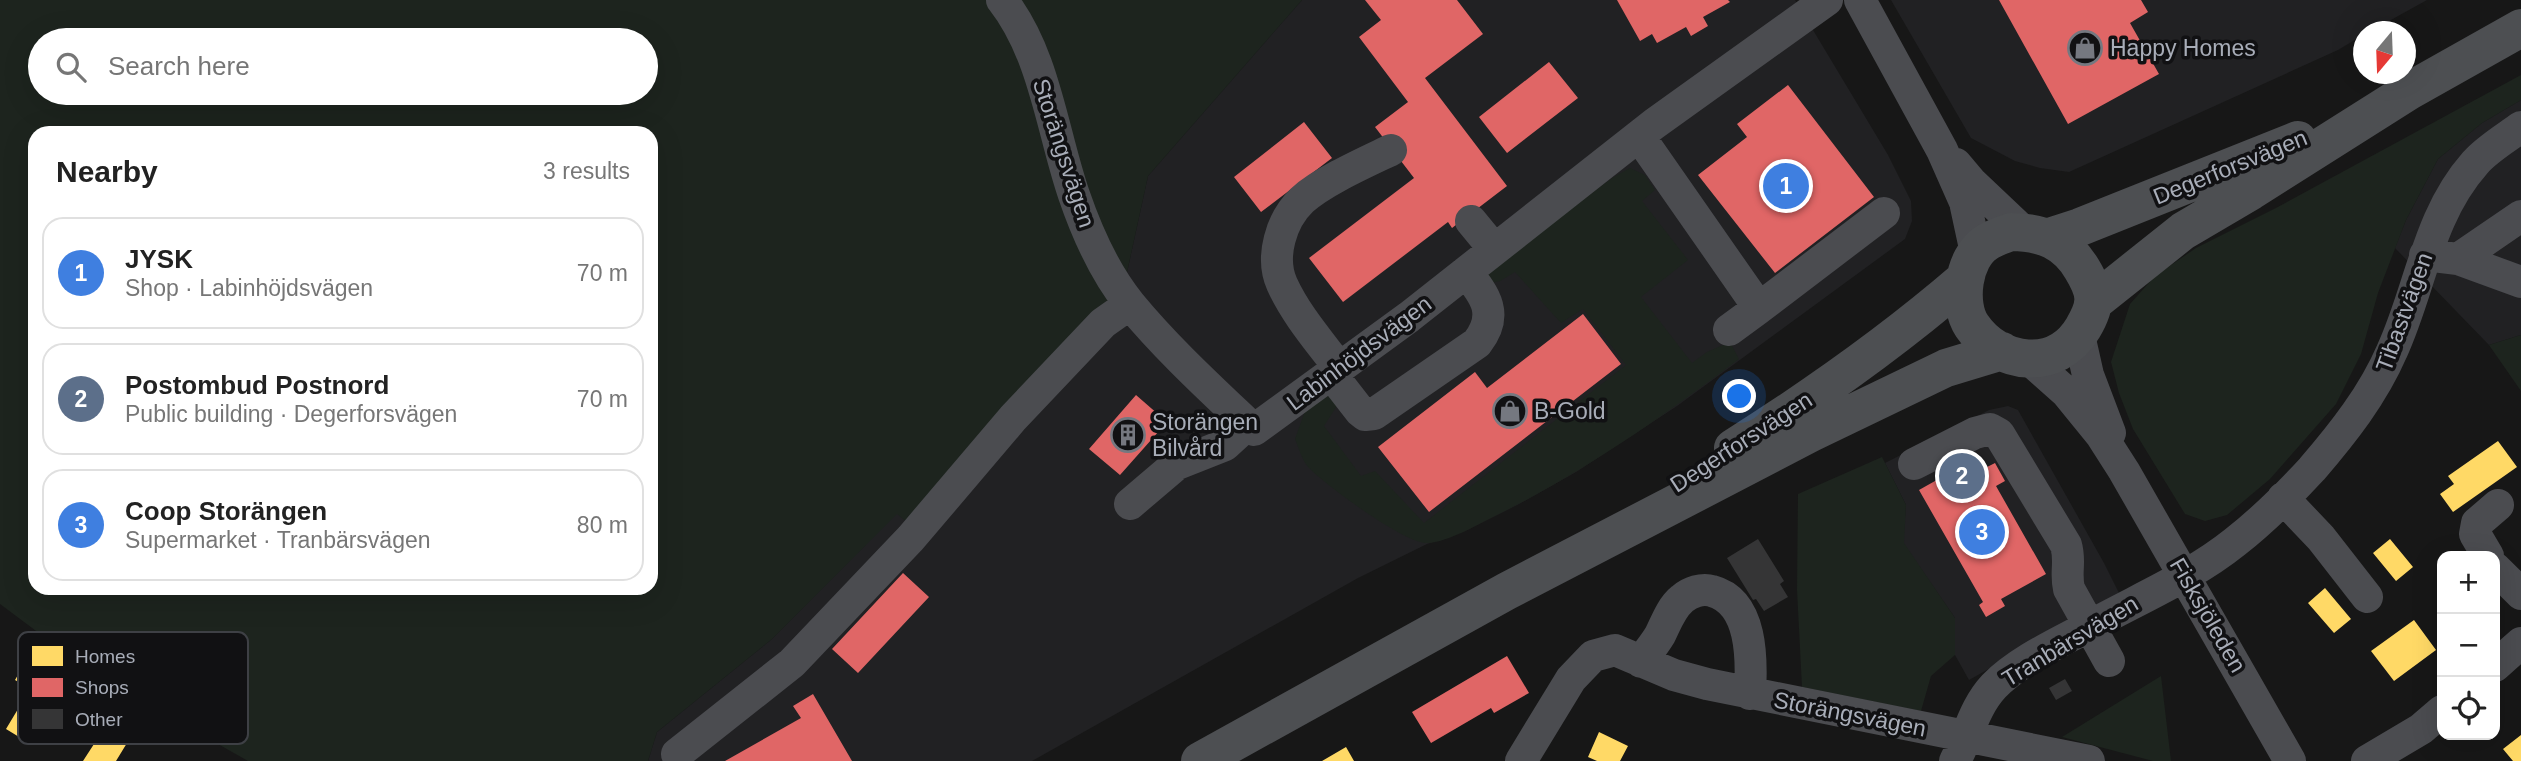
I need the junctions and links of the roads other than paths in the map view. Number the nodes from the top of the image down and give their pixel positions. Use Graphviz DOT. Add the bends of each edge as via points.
graph roads {
  1 [pos="1002,0"];
  2 [pos="1827,0"];
  3 [pos="1860,0"];
  4 [pos="2521,29"];
  5 [pos="2409,91"];
  6 [pos="2521,127"];
  7 [pos="1639,136"];
  8 [pos="1936,139"];
  9 [pos="1391,150"];
  10 [pos="1884,213"];
  11 [pos="2521,216"];
  12 [pos="1471,220"];
  13 [pos="2036,235"];
  14 [pos="1494,249"];
  15 [pos="2426,255"];
  16 [pos="2458,259"];
  17 [pos="1971,266"];
  18 [pos="1466,272"];
  19 [pos="2514,272"];
  20 [pos="1130,303"];
  21 [pos="1759,308"];
  22 [pos="2087,318"];
  23 [pos="1728,330"];
  24 [pos="2016,355"];
  25 [pos="1336,372"];
  26 [pos="1248,425"];
  27 [pos="1914,464"];
  28 [pos="2124,471"];
  29 [pos="2283,498"];
  30 [pos="1130,504"];
  31 [pos="2498,505"];
  32 [pos="2485,551"];
  33 [pos="2500,573"];
  34 [pos="2185,575"];
  35 [pos="1507,591"];
  36 [pos="2521,594"];
  37 [pos="2367,597"];
  38 [pos="2089,627"];
  39 [pos="2521,643"];
  40 [pos="1628,656"];
  41 [pos="2109,660"];
  42 [pos="2500,662"];
  43 [pos="1750,694"];
  44 [pos="2437,715"];
  45 [pos="1961,749"];
  46 [pos="677,754"];
  47 [pos="1200,761"];
  48 [pos="1521,761"];
  49 [pos="2089,761"];
  50 [pos="2290,761"];
  51 [pos="2367,761"];
  1 -- 20 [label="street, Storängsvägen" via="1035,64 1090,235"];
  2 -- 7 [label="street, Labinhöjdsvägen"];
  3 -- 8 [label="street"];
  4 -- 5 [label="main road, Degerforsvägen"];
  5 -- 13 [label="main road, Degerforsvägen" via="2261,156"];
  5 -- 22 [label="main road, Degerforsvägen" via="2183,231"];
  6 -- 15 [label="street, Tibastvägen" via="2477,161 2453,192"];
  7 -- 14 [label="street, Labinhöjdsvägen"];
  7 -- 21 [label="street"];
  8 -- 13 [label="street" via="1972,183"];
  8 -- 17 [label="street" via="1965,202"];
  9 -- 25 [label="street" via="1303,200 1289,217 1276,251 1282,282"];
  10 -- 21 [label="street"];
  11 -- 16 [label="street"];
  12 -- 14 [label="street"];
  13 -- 17 [label="main road" via="2011,232 1985,243"];
  13 -- 22 [label="main road" via="2076,258 2090,282"];
  14 -- 18 [label="street, Labinhöjdsvägen"];
  15 -- 16 [label="street"];
  15 -- 29 [label="street, Tibastvägen" via="2394,349 2378,381 2353,419"];
  16 -- 19 [label="street"];
  17 -- 24 [label="main road" via="1965,308 1970,324 1982,338"];
  17 -- 35 [label="main road, Degerforsvägen" via="1877,352"];
  18 -- 25 [label="street, Labinhöjdsvägen"];
  18 -- 25 [label="street" via="1483,292 1489,313 1477,343 1374,414 1360,411"];
  20 -- 26 [label="street"];
  20 -- 46 [label="street" via="1103,323 1013,418 911,538 792,663"];
  21 -- 23 [label="street"];
  22 -- 24 [label="main road" via="2071,346 2060,352 2050,357"];
  22 -- 28 [label="street, Fisksjöleden" via="2088,375"];
  24 -- 28 [label="street, Fisksjöleden" via="2066,392"];
  24 -- 35 [label="main road, Degerforsvägen" via="1946,368 1890,393"];
  25 -- 26 [label="street, Labinhöjdsvägen" via="1254,430"];
  26 -- 30 [label="street" via="1225,445 1177,464"];
  27 -- 38 [label="street" via="1975,433 1990,429 1999,434 2066,545 2071,560 2069,589"];
  28 -- 34 [label="street, Fisksjöleden"];
  29 -- 34 [label="street, Tibastvägen" via="2233,544"];
  29 -- 37 [label="street"];
  31 -- 32 [label="street" via="2477,523 2475,534"];
  33 -- 36 [label="street"];
  34 -- 38 [label="street, Tranbärsvägen"];
  34 -- 50 [label="street, Fisksjöleden"];
  35 -- 47 [label="main road, Degerforsvägen"];
  38 -- 41 [label="street"];
  38 -- 45 [label="street, Tranbärsvägen" via="2030,659 1995,685 1980,703"];
  39 -- 42 [label="street"];
  40 -- 43 [label="street, Storängsvägen" via="1674,675"];
  40 -- 43 [label="street" via="1680,600 1708,589 1729,601 1743,620 1752,661"];
  40 -- 48 [label="street" via="1592,656 1571,679"];
  43 -- 45 [label="street, Storängsvägen"];
  44 -- 51 [label="street"];
  45 -- 49 [label="street, Storängsvägen"];
}
